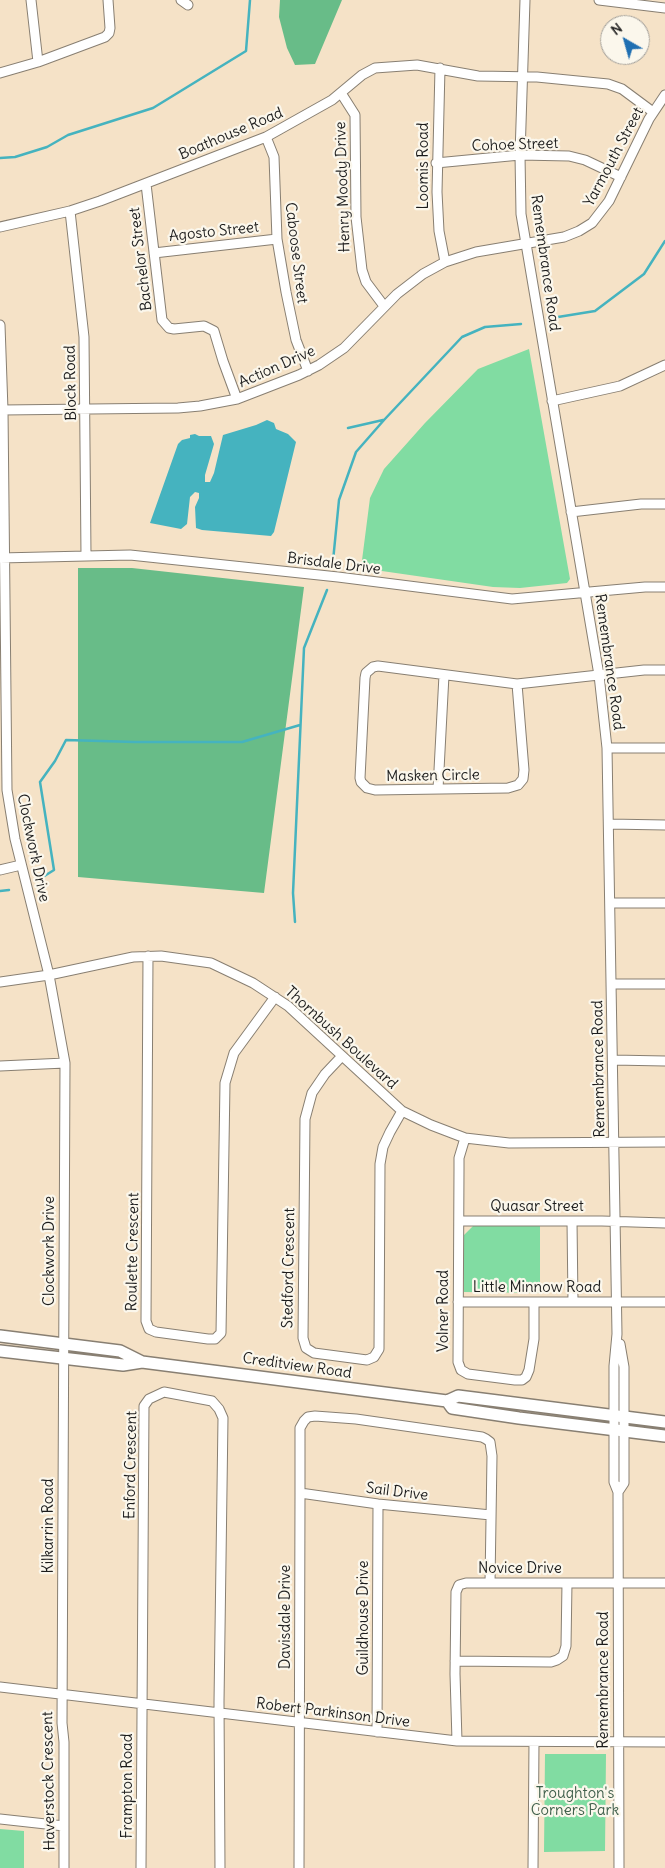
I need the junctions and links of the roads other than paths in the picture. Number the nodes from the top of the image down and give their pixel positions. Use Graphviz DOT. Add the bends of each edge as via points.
graph roads {
  1 [pos="31,0"];
  2 [pos="108,0"];
  3 [pos="525,0"];
  4 [pos="599,0"];
  5 [pos="665,8"];
  6 [pos="38,62"];
  7 [pos="440,68"];
  8 [pos="0,73"];
  9 [pos="522,78"];
  10 [pos="341,93"];
  11 [pos="665,95"];
  12 [pos="653,112"];
  13 [pos="266,137"];
  14 [pos="520,155"];
  15 [pos="436,163"];
  16 [pos="621,177"];
  17 [pos="146,184"];
  18 [pos="70,211"];
  19 [pos="0,227"];
  20 [pos="277,238"];
  21 [pos="525,244"];
  22 [pos="154,252"];
  23 [pos="444,262"];
  24 [pos="384,306"];
  25 [pos="0,325"];
  26 [pos="664,366"];
  27 [pos="308,371"];
  28 [pos="665,376"];
  29 [pos="237,400"];
  30 [pos="552,401"];
  31 [pos="85,409"];
  32 [pos="3,410"];
  33 [pos="665,504"];
  34 [pos="571,512"];
  35 [pos="86,555"];
  36 [pos="2,558"];
  37 [pos="665,587"];
  38 [pos="585,593"];
  39 [pos="665,670"];
  40 [pos="444,675"];
  41 [pos="599,675"];
  42 [pos="517,684"];
  43 [pos="607,748"];
  44 [pos="665,748"];
  45 [pos="438,789"];
  46 [pos="609,824"];
  47 [pos="665,824"];
  48 [pos="21,865"];
  49 [pos="0,870"];
  50 [pos="610,903"];
  51 [pos="665,903"];
  52 [pos="148,956"];
  53 [pos="49,975"];
  54 [pos="0,982"];
  55 [pos="611,984"];
  56 [pos="665,984"];
  57 [pos="275,997"];
  58 [pos="342,1056"];
  59 [pos="613,1060"];
  60 [pos="665,1061"];
  61 [pos="65,1063"];
  62 [pos="0,1066"];
  63 [pos="402,1111"];
  64 [pos="464,1138"];
  65 [pos="665,1142"];
  66 [pos="614,1143"];
  67 [pos="459,1221"];
  68 [pos="572,1221"];
  69 [pos="615,1221"];
  70 [pos="665,1223"];
  71 [pos="458,1302"];
  72 [pos="534,1302"];
  73 [pos="574,1302"];
  74 [pos="617,1302"];
  75 [pos="665,1302"];
  76 [pos="0,1336"];
  77 [pos="64,1344"];
  78 [pos="0,1351"];
  79 [pos="64,1358"];
  80 [pos="142,1362"];
  81 [pos="447,1401"];
  82 [pos="619,1416"];
  83 [pos="665,1422"];
  84 [pos="619,1430"];
  85 [pos="665,1436"];
  86 [pos="300,1493"];
  87 [pos="378,1504"];
  88 [pos="491,1515"];
  89 [pos="490,1583"];
  90 [pos="567,1583"];
  91 [pos="665,1583"];
  92 [pos="618,1584"];
  93 [pos="456,1661"];
  94 [pos="0,1687"];
  95 [pos="62,1694"];
  96 [pos="142,1704"];
  97 [pos="219,1713"];
  98 [pos="300,1723"];
  99 [pos="377,1732"];
  100 [pos="457,1741"];
  101 [pos="534,1742"];
  102 [pos="618,1742"];
  103 [pos="665,1742"];
  104 [pos="0,1819"];
  105 [pos="64,1826"];
  106 [pos="64,1868"];
  107 [pos="141,1868"];
  108 [pos="220,1868"];
  109 [pos="299,1868"];
  110 [pos="533,1868"];
  111 [pos="618,1868"];
  1 -- 6 [label="street"];
  2 -- 6 [label="street" via="110,28 105,37"];
  3 -- 9 [label="street, Remembrance Road"];
  4 -- 5 [label="street"];
  6 -- 8 [label="street"];
  7 -- 9 [label="street, Boathouse Road" via="478,76"];
  7 -- 10 [label="street, Boathouse Road" via="416,65 375,68"];
  7 -- 15 [label="street, Loomis Road"];
  9 -- 12 [label="street, Boathouse Road" via="608,84 622,89"];
  9 -- 14 [label="street, Remembrance Road"];
  10 -- 13 [label="street, Boathouse Road"];
  10 -- 24 [label="street, Henry Moody Drive" via="354,115 356,217 362,270 366,282"];
  11 -- 12 [label="street, Yarmouth Street"];
  12 -- 16 [label="street, Yarmouth Street"];
  13 -- 17 [label="street, Boathouse Road"];
  13 -- 20 [label="street, Caboose Street" via="274,157"];
  14 -- 15 [label="street, Cohoe Street"];
  14 -- 16 [label="street, Cohoe Street" via="577,158"];
  14 -- 21 [label="street, Remembrance Road"];
  15 -- 23 [label="street, Loomis Road" via="437,210"];
  16 -- 21 [label="street, Yarmouth Street" via="604,209 592,223 573,234"];
  17 -- 18 [label="street, Boathouse Road"];
  17 -- 22 [label="street, Bachelor Street"];
  18 -- 19 [label="street, Boathouse Road"];
  18 -- 31 [label="street, Block Road" via="83,324"];
  20 -- 22 [label="street, Agosto Street"];
  20 -- 27 [label="street, Caboose Street" via="289,311"];
  21 -- 23 [label="street, Action Drive" via="476,252"];
  21 -- 30 [label="street, Remembrance Road"];
  22 -- 29 [label="street, Bachelor Street" via="164,325 174,330 204,326 214,331"];
  23 -- 24 [label="street, Action Drive" via="411,283"];
  24 -- 27 [label="street, Action Drive" via="344,348"];
  25 -- 32 [label="street, Clockwork Drive"];
  26 -- 28 [label="street"];
  26 -- 30 [label="street" via="620,386"];
  27 -- 29 [label="street, Action Drive"];
  29 -- 31 [label="street, Action Drive" via="178,408"];
  30 -- 34 [label="street, Remembrance Road"];
  31 -- 32 [label="street, Action Drive"];
  31 -- 35 [label="street, Block Road"];
  32 -- 36 [label="street, Clockwork Drive"];
  33 -- 34 [label="street"];
  34 -- 38 [label="street, Remembrance Road"];
  35 -- 36 [label="street, Brisdale Drive"];
  35 -- 38 [label="street, Brisdale Drive" via="159,557 503,599"];
  36 -- 48 [label="street, Clockwork Drive" via="7,790"];
  37 -- 38 [label="street, Brisdale Drive"];
  38 -- 41 [label="street, Remembrance Road"];
  39 -- 41 [label="street, Masken Circle"];
  40 -- 42 [label="street, Masken Circle"];
  40 -- 45 [label="street"];
  40 -- 45 [label="street, Masken Circle" via="378,666 369,670 364,678 361,782 374,790"];
  41 -- 42 [label="street, Masken Circle"];
  41 -- 43 [label="street, Remembrance Road"];
  42 -- 45 [label="street, Masken Circle" via="524,770 521,782 514,788"];
  43 -- 44 [label="street"];
  43 -- 46 [label="street, Remembrance Road"];
  46 -- 47 [label="street"];
  46 -- 50 [label="street, Remembrance Road"];
  48 -- 49 [label="street"];
  48 -- 53 [label="street, Clockwork Drive"];
  50 -- 51 [label="street"];
  50 -- 55 [label="street, Remembrance Road"];
  52 -- 53 [label="street, Thornbush Boulevard" via="117,959"];
  52 -- 57 [label="street, Thornbush Boulevard" via="211,963"];
  52 -- 57 [label="street, Roulette Crescent" via="146,1321 152,1331 208,1339 215,1339 221,1333 225,1083 234,1054"];
  53 -- 54 [label="street, Thornbush Boulevard"];
  53 -- 61 [label="street, Clockwork Drive"];
  55 -- 56 [label="street"];
  55 -- 59 [label="street, Remembrance Road"];
  57 -- 58 [label="street, Thornbush Boulevard"];
  58 -- 63 [label="street, Thornbush Boulevard"];
  58 -- 63 [label="street, Stedford Crescent" via="312,1093 305,1120 302,1338 306,1348 314,1353 367,1360 374,1357 379,1349 380,1164 386,1140"];
  59 -- 60 [label="street"];
  59 -- 66 [label="street, Remembrance Road"];
  61 -- 62 [label="street"];
  61 -- 77 [label="street, Clockwork Drive"];
  63 -- 64 [label="street, Thornbush Boulevard"];
  64 -- 66 [label="street, Thornbush Boulevard" via="509,1143"];
  64 -- 67 [label="street, Volner Road" via="459,1158"];
  65 -- 66 [label="street, Thornbush Boulevard"];
  66 -- 69 [label="street, Remembrance Road"];
  67 -- 68 [label="street, Quasar Street"];
  67 -- 71 [label="street, Volner Road"];
  68 -- 69 [label="street, Quasar Street"];
  68 -- 73 [label="street"];
  69 -- 70 [label="street, Quasar Street"];
  69 -- 74 [label="street, Remembrance Road"];
  71 -- 72 [label="street, Little Minnow Road"];
  71 -- 72 [label="street, Volner Road" via="458,1366 468,1374 515,1380 522,1380 530,1370"];
  72 -- 73 [label="street, Little Minnow Road"];
  73 -- 74 [label="street, Little Minnow Road"];
  74 -- 75 [label="street, Little Minnow Road"];
  74 -- 82 [label="street, Remembrance Road" via="617,1334 624,1366"];
  76 -- 77 [label="main road, Creditview Road"];
  77 -- 79 [label="street, Clockwork Drive"];
  77 -- 80 [label="main road, Creditview Road" via="120,1351"];
  78 -- 79 [label="main road, Creditview Road"];
  79 -- 80 [label="main road, Creditview Road" via="123,1365"];
  79 -- 95 [label="street, Kilkarrin Road"];
  80 -- 81 [label="main road, Creditview Road"];
  81 -- 82 [label="main road, Creditview Road" via="458,1396"];
  81 -- 84 [label="main road, Creditview Road" via="452,1408"];
  82 -- 83 [label="main road, Creditview Road"];
  82 -- 84 [label="street, Remembrance Road"];
  84 -- 85 [label="main road, Creditview Road"];
  84 -- 92 [label="street, Remembrance Road" via="614,1482 618,1492"];
  86 -- 87 [label="street, Sail Drive"];
  86 -- 88 [label="street, Davisdale Drive" via="300,1428 304,1421 315,1416 356,1419 486,1439 490,1442 492,1456"];
  86 -- 98 [label="street, Davisdale Drive"];
  87 -- 88 [label="street, Sail Drive"];
  87 -- 99 [label="street, Guildhouse Drive"];
  88 -- 89 [label="street"];
  89 -- 90 [label="street, Novice Drive"];
  89 -- 93 [label="street, Novice Drive" via="458,1586"];
  90 -- 92 [label="street, Novice Drive"];
  90 -- 93 [label="street" via="563,1656 551,1662"];
  91 -- 92 [label="street, Novice Drive"];
  92 -- 102 [label="street, Remembrance Road"];
  93 -- 100 [label="street, Novice Drive"];
  94 -- 95 [label="street, Robert Parkinson Drive"];
  95 -- 96 [label="street, Robert Parkinson Drive"];
  95 -- 105 [label="street, Haverstock Crescent"];
  96 -- 97 [label="street, Robert Parkinson Drive"];
  96 -- 97 [label="street, Enford Crescent" via="144,1406 164,1392 212,1401 223,1418"];
  96 -- 107 [label="street, Frampton Road"];
  97 -- 98 [label="street, Robert Parkinson Drive"];
  97 -- 108 [label="street"];
  98 -- 99 [label="street, Robert Parkinson Drive"];
  98 -- 109 [label="street, Davisdale Drive"];
  99 -- 100 [label="street, Robert Parkinson Drive"];
  100 -- 101 [label="street, Robert Parkinson Drive"];
  101 -- 102 [label="street, Robert Parkinson Drive"];
  101 -- 110 [label="street"];
  102 -- 103 [label="street, Robert Parkinson Drive"];
  102 -- 111 [label="street, Remembrance Road"];
  104 -- 105 [label="street"];
  105 -- 106 [label="street, Haverstock Crescent"];
}
